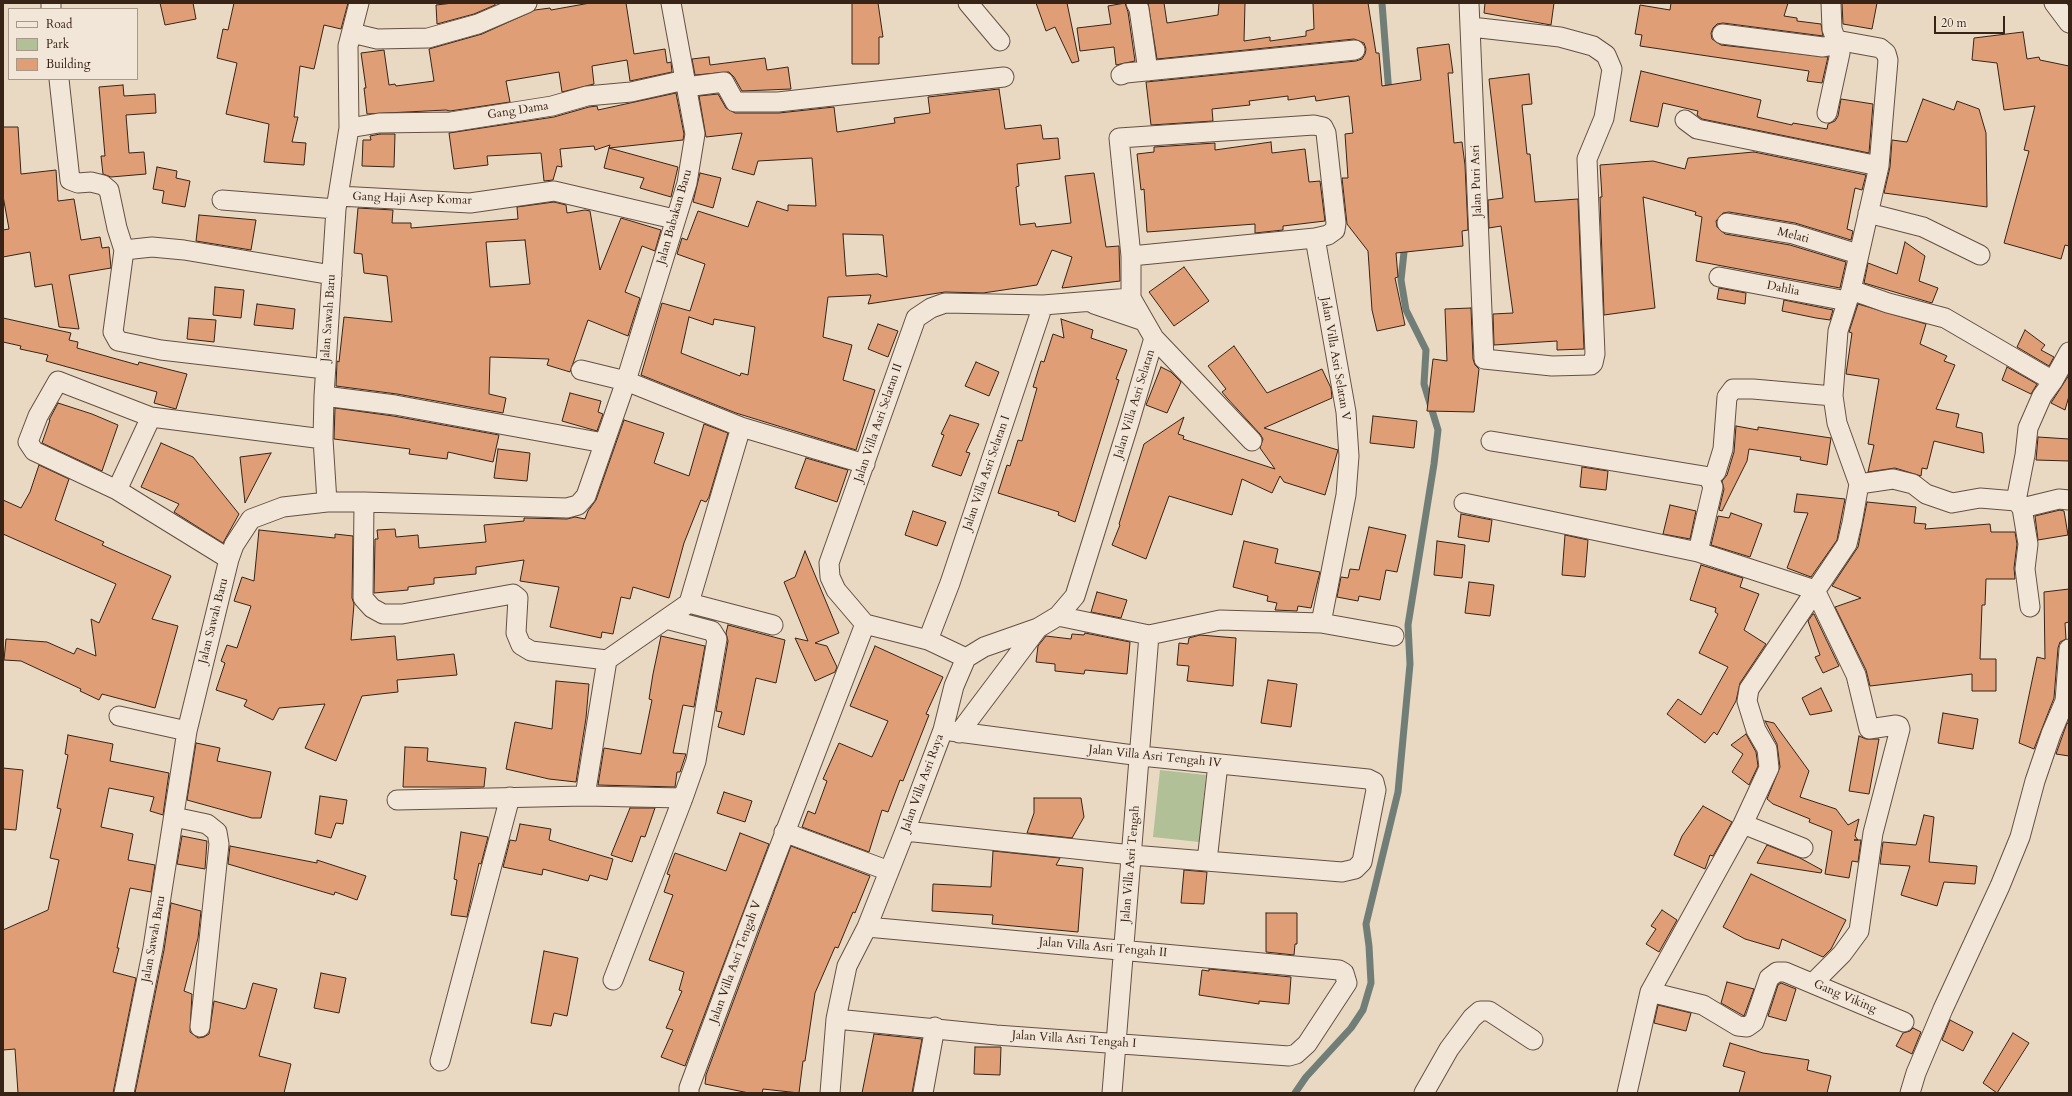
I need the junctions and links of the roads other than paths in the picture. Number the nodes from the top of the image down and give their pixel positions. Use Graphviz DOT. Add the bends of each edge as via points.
graph roads {
  1 [pos="359,3"];
  2 [pos="527,3"];
  3 [pos="671,3"];
  4 [pos="968,3"];
  5 [pos="1136,3"];
  6 [pos="1469,3"];
  7 [pos="1831,3"];
  8 [pos="2054,3"];
  9 [pos="2069,23"];
  10 [pos="1471,27"];
  11 [pos="352,33"];
  12 [pos="1722,34"];
  13 [pos="1000,40"];
  14 [pos="1836,42"];
  15 [pos="1355,50"];
  16 [pos="1148,71"];
  17 [pos="1121,75"];
  18 [pos="1004,77"];
  19 [pos="59,80"];
  20 [pos="686,83"];
  21 [pos="1827,113"];
  22 [pos="1685,120"];
  23 [pos="349,128"];
  24 [pos="1879,166"];
  25 [pos="222,200"];
  26 [pos="337,203"];
  27 [pos="1868,213"];
  28 [pos="674,220"];
  29 [pos="1727,222"];
  30 [pos="1315,238"];
  31 [pos="124,250"];
  32 [pos="1858,254"];
  33 [pos="1131,256"];
  34 [pos="1980,256"];
  35 [pos="332,276"];
  36 [pos="1719,277"];
  37 [pos="1849,296"];
  38 [pos="1131,298"];
  39 [pos="1087,302"];
  40 [pos="1043,305"];
  41 [pos="1144,320"];
  42 [pos="1154,338"];
  43 [pos="2069,352"];
  44 [pos="325,369"];
  45 [pos="581,370"];
  46 [pos="626,381"];
  47 [pos="2053,381"];
  48 [pos="324,396"];
  49 [pos="1833,396"];
  50 [pos="151,417"];
  51 [pos="741,427"];
  52 [pos="323,439"];
  53 [pos="1252,440"];
  54 [pos="1491,441"];
  55 [pos="604,443"];
  56 [pos="865,464"];
  57 [pos="1709,478"];
  58 [pos="1859,484"];
  59 [pos="117,490"];
  60 [pos="2069,500"];
  61 [pos="328,502"];
  62 [pos="364,502"];
  63 [pos="1464,503"];
  64 [pos="2019,504"];
  65 [pos="1698,552"];
  66 [pos="229,559"];
  67 [pos="1814,590"];
  68 [pos="689,603"];
  69 [pos="2030,607"];
  70 [pos="1058,616"];
  71 [pos="666,619"];
  72 [pos="1321,623"];
  73 [pos="773,624"];
  74 [pos="864,624"];
  75 [pos="1038,628"];
  76 [pos="1149,636"];
  77 [pos="1394,636"];
  78 [pos="928,640"];
  79 [pos="2069,649"];
  80 [pos="966,658"];
  81 [pos="607,660"];
  82 [pos="118,716"];
  83 [pos="187,731"];
  84 [pos="951,732"];
  85 [pos="1141,756"];
  86 [pos="1218,764"];
  87 [pos="585,796"];
  88 [pos="510,797"];
  89 [pos="683,798"];
  90 [pos="397,800"];
  91 [pos="174,818"];
  92 [pos="1743,824"];
  93 [pos="905,831"];
  94 [pos="784,832"];
  95 [pos="1804,848"];
  96 [pos="1132,856"];
  97 [pos="1207,861"];
  98 [pos="889,871"];
  99 [pos="866,927"];
  100 [pos="1124,950"];
  101 [pos="613,980"];
  102 [pos="1813,983"];
  103 [pos="1650,992"];
  104 [pos="836,1019"];
  105 [pos="1904,1022"];
  106 [pos="200,1027"];
  107 [pos="935,1027"];
  108 [pos="1533,1040"];
  109 [pos="1117,1043"];
  110 [pos="1307,1044"];
  111 [pos="440,1061"];
  112 [pos="124,1093"];
  113 [pos="689,1093"];
  114 [pos="830,1093"];
  115 [pos="923,1093"];
  116 [pos="1112,1093"];
  117 [pos="1424,1093"];
  118 [pos="1627,1093"];
  119 [pos="1910,1093"];
  1 -- 11 [label="street, Jalan Sawah Baru"];
  2 -- 11 [label="street" via="478,24 428,38 377,39"];
  3 -- 20 [label="street, Jalan Babakan Baru"];
  4 -- 13 [label="street"];
  5 -- 16 [label="street"];
  6 -- 10 [label="street, Jalan Puri Asri"];
  7 -- 14 [label="street" via="1832,29"];
  8 -- 9 [label="street"];
  10 -- 10 [label="street, Jalan Puri Asri" via="1484,359 1552,366 1588,366 1593,363 1596,354 1587,159 1604,118 1612,69 1606,55 1594,46 1560,37"];
  11 -- 23 [label="street, Jalan Sawah Baru" via="348,46"];
  12 -- 14 [label="street" via="1822,47"];
  14 -- 21 [label="street" via="1840,52"];
  14 -- 24 [label="street" via="1880,48 1886,53 1886,95"];
  15 -- 16 [label="street"];
  16 -- 17 [label="street"];
  18 -- 20 [label="street, Gang Dama" via="778,102 735,102 724,82"];
  19 -- 31 [label="street" via="70,180 78,184 91,182 103,185 109,190 116,228"];
  20 -- 23 [label="street, Gang Dama" via="587,96 552,106 450,122 379,123"];
  20 -- 28 [label="street, Jalan Babakan Baru" via="695,134 687,183"];
  22 -- 24 [label="street" via="1697,129"];
  23 -- 26 [label="street, Jalan Sawah Baru"];
  24 -- 27 [label="street"];
  25 -- 26 [label="street"];
  26 -- 28 [label="street, Gang Haji Asep Komar" via="470,203 554,191"];
  26 -- 35 [label="street, Jalan Sawah Baru"];
  27 -- 32 [label="street"];
  27 -- 34 [label="street" via="1923,227"];
  28 -- 46 [label="street, Jalan Babakan Baru"];
  29 -- 32 [label="street, Melati" via="1793,234"];
  30 -- 33 [label="street"];
  30 -- 33 [label="street" via="1328,235 1334,230 1336,223 1326,132 1323,127 1314,125 1119,138"];
  30 -- 72 [label="street, Jalan Villa Asri Selatan V" via="1346,412 1349,456 1346,496"];
  31 -- 35 [label="street" via="152,247 184,250"];
  31 -- 44 [label="street" via="113,332 118,341 161,350"];
  32 -- 37 [label="street"];
  33 -- 38 [label="street"];
  35 -- 44 [label="street, Jalan Sawah Baru"];
  36 -- 37 [label="street, Dahlia"];
  37 -- 47 [label="street, Dahlia" via="1945,318"];
  37 -- 49 [label="street" via="1838,331"];
  38 -- 39 [label="street, Jalan Villa Asri Selatan II"];
  38 -- 41 [label="street, Jalan Villa Asri Selatan"];
  39 -- 40 [label="street, Jalan Villa Asri Selatan II"];
  39 -- 41 [label="street, Jalan Villa Asri Selatan II"];
  40 -- 56 [label="street, Jalan Villa Asri Selatan II" via="945,303 916,318"];
  40 -- 78 [label="street, Jalan Villa Asri Selatan I" via="950,583"];
  41 -- 42 [label="street, Jalan Villa Asri Selatan"];
  42 -- 53 [label="street"];
  42 -- 70 [label="street, Jalan Villa Asri Selatan" via="1075,596"];
  43 -- 47 [label="street"];
  44 -- 48 [label="street, Jalan Sawah Baru"];
  45 -- 46 [label="street"];
  46 -- 51 [label="street"];
  46 -- 55 [label="street, Jalan Babakan Baru"];
  47 -- 64 [label="street" via="2042,396 2028,428"];
  48 -- 52 [label="street, Jalan Sawah Baru"];
  48 -- 55 [label="street" via="395,405"];
  49 -- 57 [label="street" via="1733,389 1727,397 1723,449 1716,472"];
  49 -- 58 [label="street" via="1837,423"];
  50 -- 52 [label="street"];
  50 -- 59 [label="street"];
  50 -- 59 [label="street" via="58,380 38,416 28,442 34,451"];
  51 -- 56 [label="street"];
  51 -- 68 [label="street"];
  52 -- 61 [label="street, Jalan Sawah Baru"];
  54 -- 57 [label="street"];
  55 -- 62 [label="street, Jalan Babakan Baru" via="586,496 578,505 549,508"];
  56 -- 74 [label="street, Jalan Villa Asri Selatan II" via="829,563 830,577 836,590"];
  57 -- 65 [label="street" via="1713,486"];
  58 -- 64 [label="street" via="1893,479 1913,484 1926,494 1952,502 1980,498"];
  58 -- 67 [label="street" via="1847,544"];
  59 -- 66 [label="street"];
  60 -- 64 [label="street"];
  61 -- 62 [label="street, Jalan Babakan Baru"];
  61 -- 66 [label="street, Jalan Sawah Baru" via="283,507 251,519 234,545"];
  62 -- 81 [label="street" via="363,598 372,608 383,614 402,614 512,594 518,598 516,633 521,644 531,651"];
  63 -- 65 [label="street"];
  64 -- 69 [label="street" via="2028,544 2025,569"];
  65 -- 67 [label="street"];
  66 -- 83 [label="street, Jalan Sawah Baru"];
  67 -- 92 [label="street" via="1748,694 1747,701 1756,730 1768,749 1769,768"];
  67 -- 102 [label="street" via="1856,675 1869,729 1896,725 1900,729 1874,833 1858,932 1842,954"];
  68 -- 71 [label="street"];
  68 -- 73 [label="street"];
  70 -- 75 [label="street"];
  70 -- 76 [label="street"];
  71 -- 81 [label="street"];
  71 -- 89 [label="street" via="712,631 717,640 696,761"];
  72 -- 76 [label="street" via="1220,620"];
  72 -- 77 [label="street"];
  74 -- 78 [label="street"];
  74 -- 94 [label="street, Jalan Villa Asri Tengah V"];
  75 -- 80 [label="street" via="984,647"];
  75 -- 84 [label="street"];
  76 -- 85 [label="street, Jalan Villa Asri Tengah"];
  78 -- 80 [label="street"];
  79 -- 119 [label="street" via="2065,702 2035,780 2020,837 1943,1009"];
  80 -- 84 [label="street, Jalan Villa Asri Raya" via="954,686"];
  81 -- 87 [label="street"];
  82 -- 83 [label="street"];
  83 -- 91 [label="street, Jalan Sawah Baru"];
  84 -- 85 [label="street, Jalan Villa Asri Tengah IV"];
  84 -- 93 [label="street, Jalan Villa Asri Raya"];
  85 -- 86 [label="street, Jalan Villa Asri Tengah IV"];
  85 -- 96 [label="street, Jalan Villa Asri Tengah"];
  86 -- 97 [label="street"];
  86 -- 97 [label="street, Jalan Villa Asri Tengah IV" via="1368,779 1374,782 1376,790 1362,862 1355,869 1342,872"];
  87 -- 88 [label="street"];
  87 -- 89 [label="street"];
  88 -- 90 [label="street"];
  88 -- 111 [label="street"];
  89 -- 101 [label="street"];
  91 -- 106 [label="street" via="207,824 217,832 219,844"];
  91 -- 112 [label="street, Jalan Sawah Baru" via="153,948"];
  92 -- 95 [label="street"];
  92 -- 103 [label="street"];
  93 -- 96 [label="street"];
  93 -- 98 [label="street, Jalan Villa Asri Raya"];
  94 -- 98 [label="street"];
  94 -- 113 [label="street, Jalan Villa Asri Tengah V"];
  96 -- 97 [label="street"];
  96 -- 100 [label="street, Jalan Villa Asri Tengah"];
  98 -- 99 [label="street, Jalan Villa Asri Raya"];
  99 -- 100 [label="street, Jalan Villa Asri Tengah II"];
  99 -- 104 [label="street, Jalan Villa Asri Raya" via="847,966"];
  100 -- 109 [label="street, Jalan Villa Asri Tengah"];
  100 -- 110 [label="street, Jalan Villa Asri Tengah II" via="1338,970 1344,973 1347,983"];
  102 -- 103 [label="street, Gang Viking" via="1785,972 1777,972 1769,978 1754,1022 1747,1027 1738,1026 1703,1005"];
  102 -- 105 [label="street, Gang Viking"];
  103 -- 118 [label="street"];
  104 -- 107 [label="street, Jalan Villa Asri Tengah I"];
  104 -- 114 [label="street, Jalan Villa Asri Raya"];
  107 -- 109 [label="street, Jalan Villa Asri Tengah I" via="996,1035"];
  107 -- 115 [label="street"];
  108 -- 117 [label="street" via="1489,1011 1480,1011 1449,1049"];
  109 -- 110 [label="street, Jalan Villa Asri Tengah I" via="1289,1056 1296,1054"];
  109 -- 116 [label="street, Jalan Villa Asri Tengah"];
}
